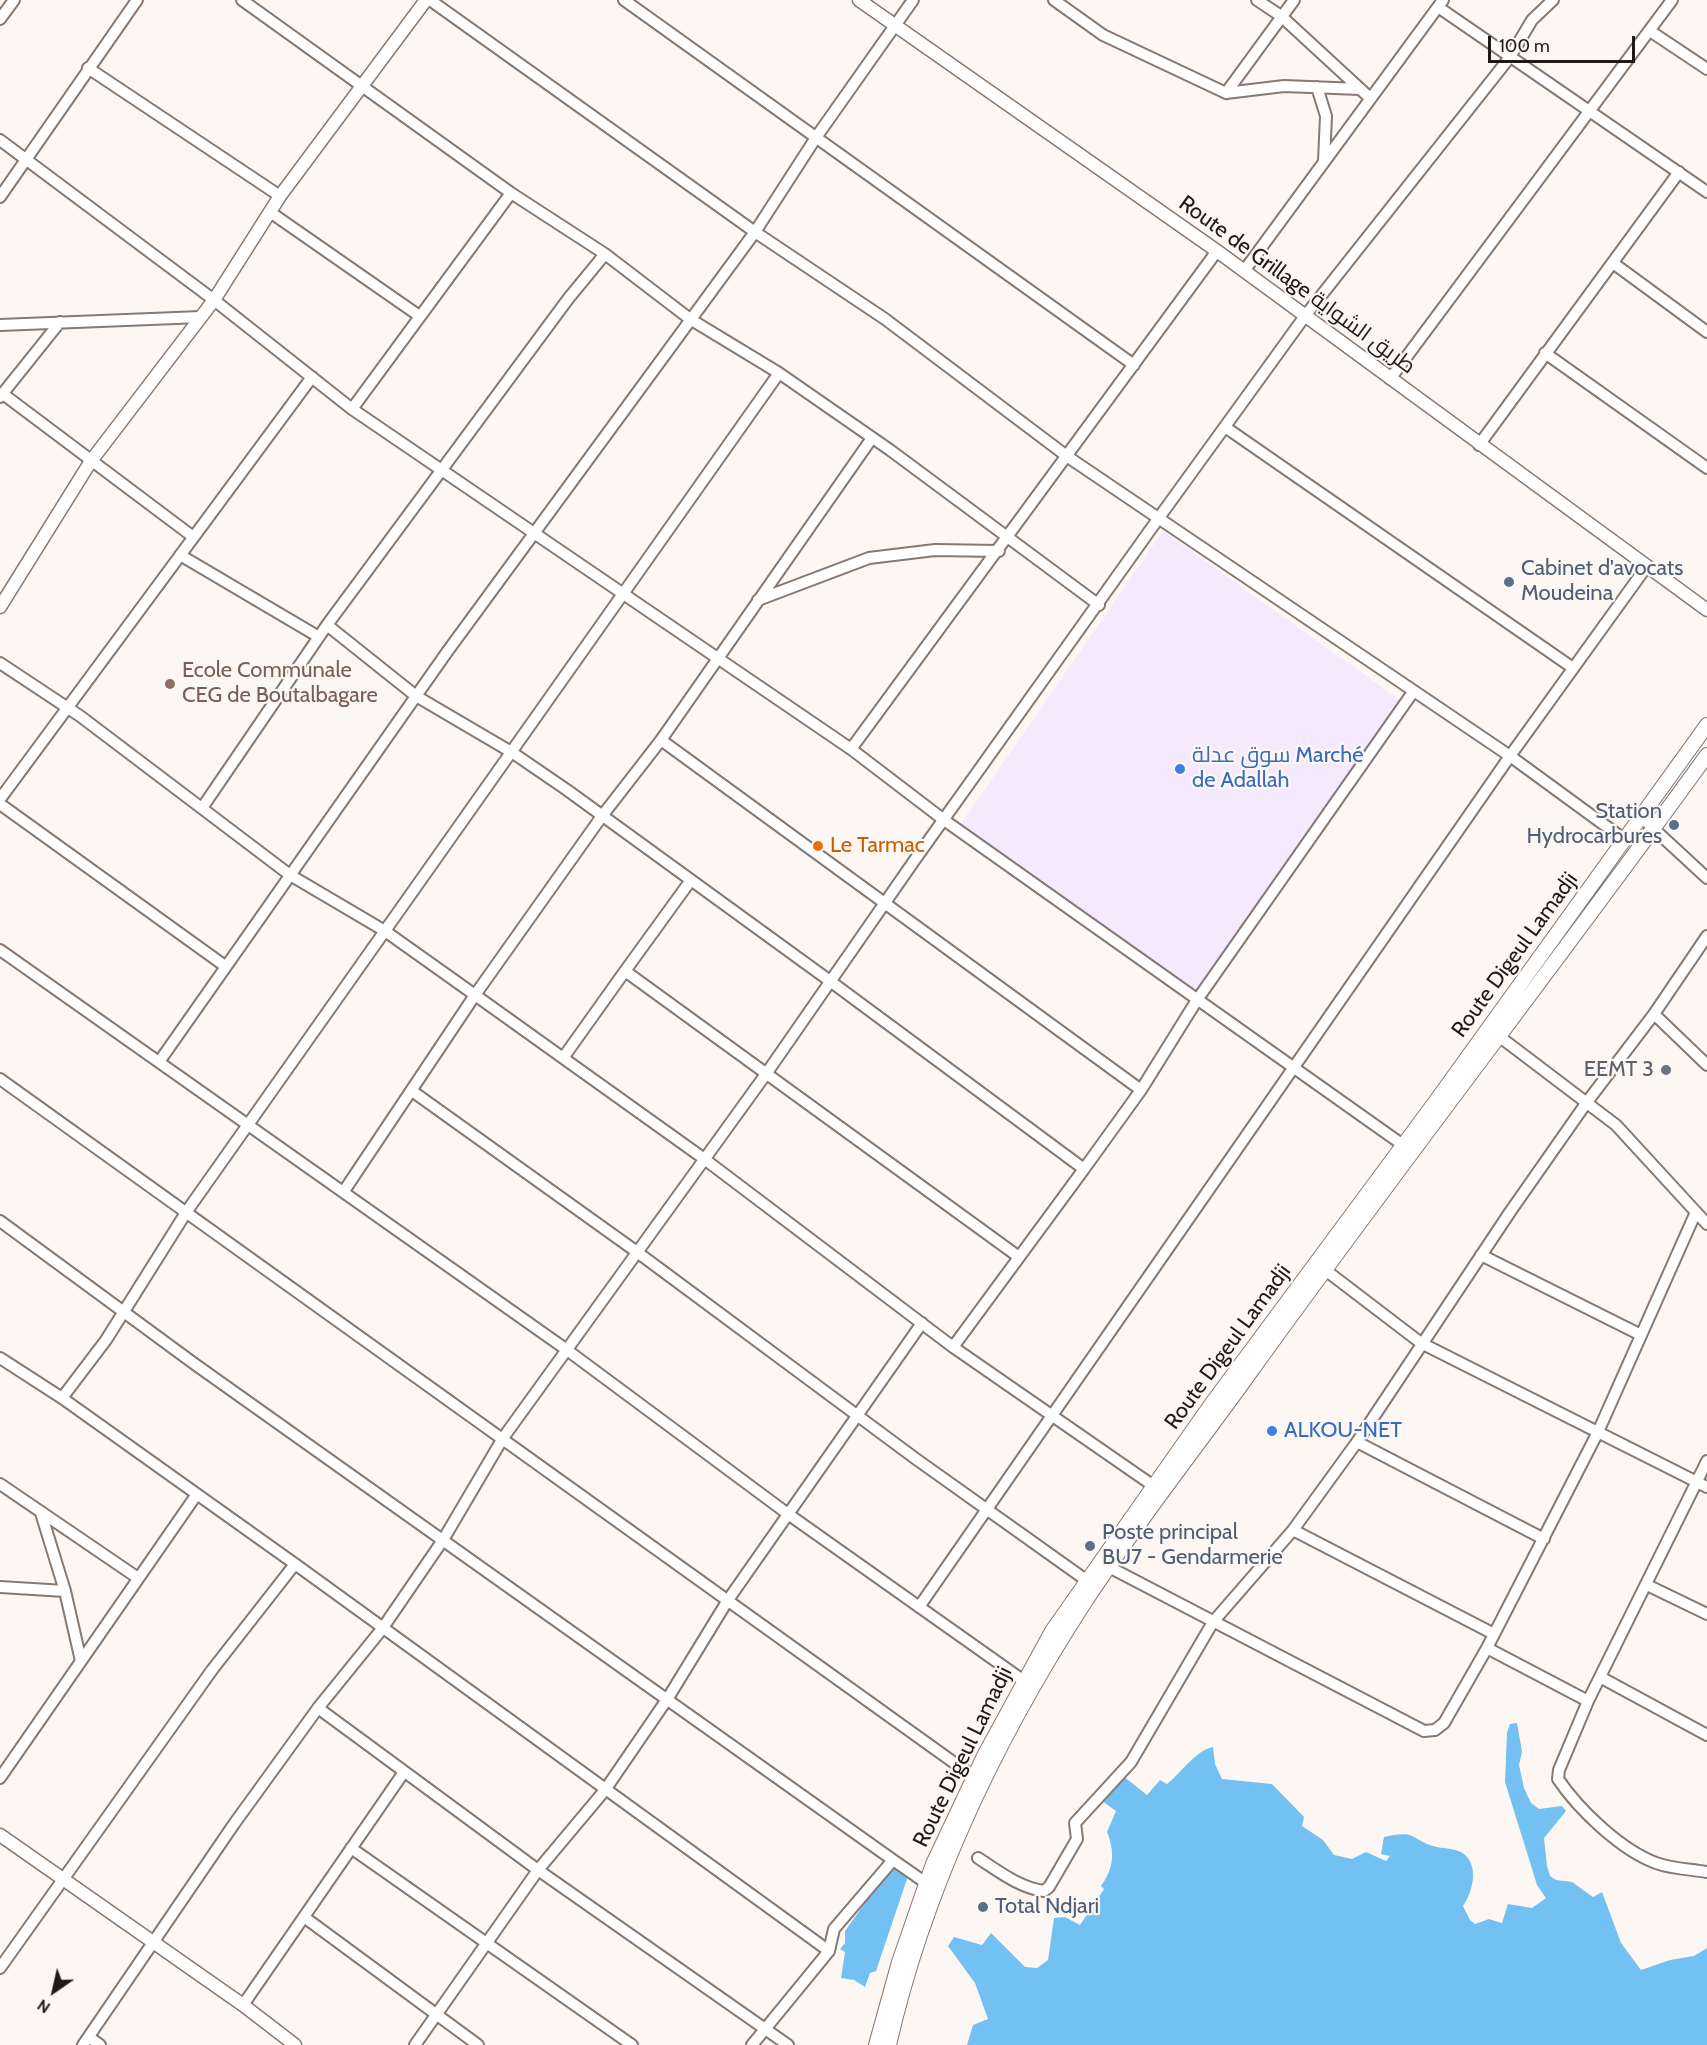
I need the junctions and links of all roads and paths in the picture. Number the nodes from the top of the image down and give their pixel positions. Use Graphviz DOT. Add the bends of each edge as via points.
graph roads {
  1 [pos="14,0"];
  2 [pos="137,0"];
  3 [pos="242,0"];
  4 [pos="428,0"];
  5 [pos="624,0"];
  6 [pos="859,0"];
  7 [pos="913,0"];
  8 [pos="1054,0"];
  9 [pos="1257,0"];
  10 [pos="1294,0"];
  11 [pos="1553,0"];
  12 [pos="1672,0"];
  13 [pos="1440,4"];
  14 [pos="1281,16"];
  15 [pos="0,19"];
  16 [pos="893,26"];
  17 [pos="1650,31"];
  18 [pos="1510,57"];
  19 [pos="88,68"];
  20 [pos="1707,69"];
  21 [pos="1317,87"];
  22 [pos="363,88"];
  23 [pos="1360,89"];
  24 [pos="1226,93"];
  25 [pos="1370,98"];
  26 [pos="1591,110"];
  27 [pos="817,136"];
  28 [pos="0,140"];
  29 [pos="28,159"];
  30 [pos="1324,162"];
  31 [pos="1679,172"];
  32 [pos="1707,192"];
  33 [pos="511,193"];
  34 [pos="280,196"];
  35 [pos="0,197"];
  36 [pos="270,212"];
  37 [pos="755,232"];
  38 [pos="1217,251"];
  39 [pos="605,254"];
  40 [pos="1612,263"];
  41 [pos="1244,271"];
  42 [pos="214,300"];
  43 [pos="418,315"];
  44 [pos="1305,316"];
  45 [pos="201,317"];
  46 [pos="690,319"];
  47 [pos="60,322"];
  48 [pos="0,325"];
  49 [pos="1707,332"];
  50 [pos="1545,353"];
  51 [pos="1134,365"];
  52 [pos="779,373"];
  53 [pos="312,377"];
  54 [pos="1390,379"];
  55 [pos="1,396"];
  56 [pos="352,409"];
  57 [pos="1225,428"];
  58 [pos="872,438"];
  59 [pos="1479,445"];
  60 [pos="1068,457"];
  61 [pos="91,461"];
  62 [pos="1707,468"];
  63 [pos="442,471"];
  64 [pos="1158,519"];
  65 [pos="534,533"];
  66 [pos="192,536"];
  67 [pos="1008,538"];
  68 [pos="999,551"];
  69 [pos="180,555"];
  70 [pos="1647,566"];
  71 [pos="624,593"];
  72 [pos="758,600"];
  73 [pos="1099,605"];
  74 [pos="0,607"];
  75 [pos="1707,609"];
  76 [pos="327,625"];
  77 [pos="319,637"];
  78 [pos="718,659"];
  79 [pos="0,663"];
  80 [pos="1573,668"];
  81 [pos="1413,692"];
  82 [pos="416,696"];
  83 [pos="66,708"];
  84 [pos="1707,725"];
  85 [pos="660,740"];
  86 [pos="851,749"];
  87 [pos="513,753"];
  88 [pos="1707,755"];
  89 [pos="1510,756"];
  90 [pos="0,799"];
  91 [pos="0,804"];
  92 [pos="202,808"];
  93 [pos="602,816"];
  94 [pos="1642,818"];
  95 [pos="944,820"];
  96 [pos="1654,828"];
  97 [pos="1625,840"];
  98 [pos="290,876"];
  99 [pos="1707,878"];
  100 [pos="691,880"];
  101 [pos="884,903"];
  102 [pos="385,931"];
  103 [pos="1707,936"];
  104 [pos="0,950"];
  105 [pos="225,966"];
  106 [pos="625,971"];
  107 [pos="830,981"];
  108 [pos="475,995"];
  109 [pos="1197,1000"];
  110 [pos="1654,1014"];
  111 [pos="1500,1036"];
  112 [pos="564,1058"];
  113 [pos="159,1062"];
  114 [pos="1707,1065"];
  115 [pos="1294,1070"];
  116 [pos="766,1074"];
  117 [pos="0,1079"];
  118 [pos="1141,1090"];
  119 [pos="412,1091"];
  120 [pos="1587,1101"];
  121 [pos="249,1126"];
  122 [pos="1402,1145"];
  123 [pos="703,1158"];
  124 [pos="1084,1169"];
  125 [pos="344,1191"];
  126 [pos="187,1212"];
  127 [pos="1696,1212"];
  128 [pos="0,1221"];
  129 [pos="1707,1224"];
  130 [pos="637,1252"];
  131 [pos="1481,1255"];
  132 [pos="1020,1257"];
  133 [pos="1324,1269"];
  134 [pos="123,1310"];
  135 [pos="922,1323"];
  136 [pos="1641,1335"];
  137 [pos="1421,1343"];
  138 [pos="953,1347"];
  139 [pos="567,1350"];
  140 [pos="0,1358"];
  141 [pos="62,1398"];
  142 [pos="858,1415"];
  143 [pos="1053,1417"];
  144 [pos="1598,1432"];
  145 [pos="503,1438"];
  146 [pos="1357,1442"];
  147 [pos="1707,1461"];
  148 [pos="1702,1484"];
  149 [pos="0,1485"];
  150 [pos="1158,1490"];
  151 [pos="197,1494"];
  152 [pos="986,1509"];
  153 [pos="41,1513"];
  154 [pos="788,1514"];
  155 [pos="1293,1530"];
  156 [pos="1544,1539"];
  157 [pos="443,1540"];
  158 [pos="295,1563"];
  159 [pos="1109,1567"];
  160 [pos="138,1578"];
  161 [pos="1086,1580"];
  162 [pos="1647,1585"];
  163 [pos="0,1587"];
  164 [pos="65,1591"];
  165 [pos="728,1600"];
  166 [pos="919,1607"];
  167 [pos="1707,1614"];
  168 [pos="1213,1622"];
  169 [pos="382,1629"];
  170 [pos="1494,1634"];
  171 [pos="1487,1648"];
  172 [pos="81,1661"];
  173 [pos="1600,1677"];
  174 [pos="1024,1681"];
  175 [pos="669,1698"];
  176 [pos="1588,1701"];
  177 [pos="318,1708"];
  178 [pos="1707,1735"];
  179 [pos="404,1772"];
  180 [pos="974,1777"];
  181 [pos="0,1778"];
  182 [pos="605,1790"];
  183 [pos="0,1835"];
  184 [pos="351,1848"];
  185 [pos="978,1858"];
  186 [pos="894,1860"];
  187 [pos="538,1870"];
  188 [pos="1707,1872"];
  189 [pos="62,1880"];
  190 [pos="926,1883"];
  191 [pos="304,1917"];
  192 [pos="152,1941"];
  193 [pos="486,1943"];
  194 [pos="829,1951"];
  195 [pos="0,1968"];
  196 [pos="243,2005"];
  197 [pos="436,2015"];
  198 [pos="764,2028"];
  199 [pos="86,2041"];
  200 [pos="100,2045"];
  201 [pos="295,2045"];
  202 [pos="415,2045"];
  203 [pos="478,2045"];
  204 [pos="632,2045"];
  205 [pos="752,2045"];
  206 [pos="788,2045"];
  207 [pos="876,2045"];
  208 [pos="890,2045"];
  1 -- 15 [label="street"];
  2 -- 19 [label="street"];
  3 -- 22 [label="street"];
  4 -- 22 [label="street"];
  4 -- 37 [label="street"];
  5 -- 27 [label="street"];
  6 -- 16 [label="street, Route de Grillage طريق الشواية"];
  7 -- 16 [label="street"];
  8 -- 24 [label="street" via="1103,35"];
  9 -- 14 [label="street"];
  10 -- 14 [label="street"];
  11 -- 18 [label="street" via="1532,20"];
  12 -- 17 [label="street"];
  13 -- 18 [label="street"];
  13 -- 25 [label="street"];
  14 -- 23 [label="street"];
  14 -- 24 [label="street"];
  16 -- 27 [label="street"];
  16 -- 38 [label="street, Route de Grillage طريق الشواية"];
  17 -- 20 [label="street"];
  17 -- 26 [label="street"];
  18 -- 26 [label="street"];
  18 -- 44 [label="street"];
  19 -- 29 [label="street"];
  19 -- 34 [label="street"];
  21 -- 23 [label="street"];
  21 -- 24 [label="street" via="1284,86"];
  21 -- 30 [label="street" via="1326,116"];
  22 -- 33 [label="street"];
  22 -- 34 [label="street"];
  23 -- 25 [label="street"];
  25 -- 30 [label="street"];
  26 -- 31 [label="street"];
  26 -- 54 [label="street"];
  27 -- 37 [label="street"];
  27 -- 51 [label="street"];
  28 -- 29 [label="street"];
  29 -- 35 [label="street"];
  29 -- 42 [label="street"];
  30 -- 41 [label="street"];
  31 -- 32 [label="street"];
  31 -- 40 [label="street"];
  33 -- 39 [label="street"];
  33 -- 43 [label="street"];
  34 -- 36 [label="street"];
  36 -- 42 [label="street"];
  36 -- 43 [label="street"];
  37 -- 46 [label="street"];
  37 -- 60 [label="street" via="885,319"];
  38 -- 41 [label="street, Route de Grillage طريق الشواية"];
  38 -- 51 [label="street"];
  39 -- 46 [label="street"];
  39 -- 63 [label="street"];
  40 -- 49 [label="street"];
  40 -- 50 [label="street"];
  41 -- 44 [label="street, Route de Grillage طريق الشواية"];
  42 -- 45 [label="street"];
  42 -- 53 [label="street"];
  43 -- 56 [label="street"];
  44 -- 54 [label="street, Route de Grillage طريق الشواية"];
  44 -- 57 [label="street"];
  45 -- 47 [label="street"];
  45 -- 61 [label="street"];
  46 -- 52 [label="street"];
  46 -- 65 [label="street"];
  47 -- 48 [label="street"];
  47 -- 55 [label="street"];
  50 -- 59 [label="street"];
  50 -- 62 [label="street"];
  51 -- 60 [label="street"];
  52 -- 58 [label="street"];
  52 -- 71 [label="street"];
  53 -- 56 [label="street"];
  53 -- 66 [label="street"];
  54 -- 59 [label="street, Route de Grillage طريق الشواية"];
  55 -- 61 [label="street"];
  56 -- 63 [label="street"];
  57 -- 64 [label="street"];
  57 -- 80 [label="street"];
  58 -- 67 [label="street"];
  58 -- 72 [label="street"];
  59 -- 70 [label="street, Route de Grillage طريق الشواية"];
  60 -- 64 [label="street"];
  60 -- 67 [label="street"];
  61 -- 66 [label="street"];
  61 -- 74 [label="street"];
  63 -- 65 [label="street"];
  63 -- 76 [label="street"];
  64 -- 73 [label="street"];
  64 -- 81 [label="street"];
  65 -- 71 [label="street"];
  65 -- 82 [label="street"];
  66 -- 69 [label="street"];
  67 -- 68 [label="street"];
  67 -- 73 [label="street"];
  68 -- 72 [label="street" via="935,550 869,558"];
  68 -- 86 [label="street"];
  69 -- 77 [label="street"];
  69 -- 83 [label="street"];
  70 -- 75 [label="street, Route de Grillage طريق الشواية"];
  70 -- 80 [label="street"];
  71 -- 78 [label="street"];
  71 -- 87 [label="street"];
  72 -- 78 [label="street"];
  73 -- 95 [label="street"];
  76 -- 77 [label="street"];
  76 -- 82 [label="street"];
  77 -- 92 [label="street"];
  78 -- 85 [label="street"];
  78 -- 86 [label="street"];
  79 -- 83 [label="street"];
  80 -- 89 [label="street"];
  81 -- 89 [label="street"];
  81 -- 109 [label="street"];
  82 -- 87 [label="street"];
  82 -- 98 [label="street"];
  83 -- 90 [label="street"];
  83 -- 92 [label="street"];
  84 -- 94 [label="main road, Route Digeul Lamadji"];
  85 -- 93 [label="street"];
  85 -- 101 [label="street"];
  86 -- 95 [label="street"];
  87 -- 93 [label="street"];
  87 -- 102 [label="street"];
  88 -- 96 [label="main road"];
  89 -- 97 [label="street"];
  89 -- 115 [label="street"];
  91 -- 105 [label="street"];
  92 -- 98 [label="street"];
  93 -- 100 [label="street"];
  93 -- 108 [label="street"];
  94 -- 96 [label="street"];
  94 -- 97 [label="main road, Route Digeul Lamadji"];
  95 -- 101 [label="street"];
  95 -- 109 [label="street"];
  96 -- 99 [label="street"];
  96 -- 111 [label="main road"];
  97 -- 122 [label="main road, Route Digeul Lamadji"];
  98 -- 102 [label="street"];
  98 -- 105 [label="street"];
  100 -- 106 [label="street"];
  100 -- 107 [label="street"];
  101 -- 107 [label="street"];
  101 -- 118 [label="street"];
  102 -- 108 [label="street"];
  102 -- 121 [label="street"];
  103 -- 110 [label="street"];
  104 -- 113 [label="street"];
  105 -- 113 [label="street"];
  106 -- 112 [label="street"];
  106 -- 116 [label="street"];
  107 -- 116 [label="street"];
  107 -- 124 [label="street"];
  108 -- 112 [label="street"];
  108 -- 119 [label="street"];
  109 -- 115 [label="street"];
  109 -- 118 [label="street"];
  110 -- 114 [label="street"];
  110 -- 120 [label="street"];
  111 -- 120 [label="street"];
  111 -- 133 [label="main road"];
  112 -- 123 [label="street"];
  113 -- 121 [label="street"];
  115 -- 122 [label="street"];
  115 -- 143 [label="street"];
  116 -- 123 [label="street"];
  116 -- 132 [label="street"];
  117 -- 126 [label="street"];
  118 -- 124 [label="street"];
  119 -- 125 [label="street"];
  119 -- 130 [label="street"];
  120 -- 127 [label="street" via="1616,1125"];
  120 -- 131 [label="street"];
  121 -- 125 [label="street"];
  121 -- 126 [label="street"];
  122 -- 150 [label="main road, Route Digeul Lamadji"];
  123 -- 130 [label="street"];
  123 -- 135 [label="street"];
  124 -- 132 [label="street"];
  125 -- 139 [label="street"];
  126 -- 134 [label="street"];
  126 -- 145 [label="street"];
  127 -- 129 [label="street"];
  127 -- 136 [label="street"];
  128 -- 134 [label="street"];
  130 -- 139 [label="street"];
  130 -- 142 [label="street"];
  131 -- 136 [label="street"];
  131 -- 137 [label="street"];
  132 -- 138 [label="street"];
  133 -- 137 [label="street"];
  133 -- 150 [label="main road"];
  134 -- 141 [label="street" via="106,1340"];
  134 -- 157 [label="street"];
  135 -- 138 [label="street"];
  135 -- 142 [label="street"];
  136 -- 144 [label="street"];
  137 -- 144 [label="street"];
  137 -- 146 [label="street"];
  138 -- 143 [label="street"];
  139 -- 145 [label="street"];
  139 -- 154 [label="street"];
  140 -- 141 [label="street"];
  141 -- 151 [label="street"];
  142 -- 152 [label="street"];
  142 -- 154 [label="street"];
  143 -- 150 [label="street"];
  143 -- 152 [label="street"];
  144 -- 148 [label="street"];
  144 -- 156 [label="street"];
  145 -- 157 [label="street"];
  145 -- 165 [label="street"];
  146 -- 155 [label="street"];
  146 -- 156 [label="street"];
  147 -- 148 [label="street"];
  148 -- 162 [label="street"];
  149 -- 153 [label="street"];
  150 -- 159 [label="main road"];
  150 -- 161 [label="main road, Route Digeul Lamadji"];
  151 -- 158 [label="street"];
  151 -- 160 [label="street"];
  152 -- 161 [label="street"];
  152 -- 166 [label="street"];
  153 -- 160 [label="street"];
  153 -- 164 [label="street"];
  154 -- 165 [label="street"];
  154 -- 166 [label="street"];
  155 -- 168 [label="street"];
  155 -- 170 [label="street"];
  156 -- 170 [label="street"];
  157 -- 169 [label="street"];
  157 -- 175 [label="street"];
  158 -- 169 [label="street"];
  158 -- 189 [label="street" via="212,1670"];
  159 -- 168 [label="street"];
  159 -- 208 [label="main road" via="1062,1639 988,1776 941,1881 911,1967"];
  160 -- 172 [label="street"];
  161 -- 174 [label="main road, Route Digeul Lamadji"];
  162 -- 167 [label="street"];
  162 -- 173 [label="street"];
  163 -- 164 [label="street"];
  164 -- 172 [label="street"];
  165 -- 175 [label="street"];
  165 -- 180 [label="street"];
  166 -- 174 [label="street"];
  168 -- 171 [label="street" via="1424,1731 1435,1730 1444,1723"];
  168 -- 185 [label="street" via="1131,1762 1075,1823 1077,1839 1049,1887 1044,1892 1037,1890 1006,1877"];
  169 -- 177 [label="street"];
  169 -- 182 [label="street"];
  170 -- 171 [label="street"];
  171 -- 176 [label="street"];
  172 -- 181 [label="street"];
  173 -- 176 [label="street"];
  173 -- 178 [label="street"];
  174 -- 180 [label="main road, Route Digeul Lamadji"];
  175 -- 182 [label="street"];
  175 -- 186 [label="street"];
  176 -- 188 [label="street" via="1558,1779 1601,1827 1647,1859"];
  177 -- 179 [label="street"];
  177 -- 192 [label="street"];
  179 -- 184 [label="street"];
  179 -- 187 [label="street"];
  180 -- 190 [label="main road, Route Digeul Lamadji"];
  182 -- 187 [label="street"];
  182 -- 194 [label="street"];
  183 -- 189 [label="street"];
  184 -- 191 [label="street"];
  184 -- 193 [label="street"];
  186 -- 190 [label="street"];
  186 -- 194 [label="street" via="834,1929"];
  187 -- 193 [label="street"];
  187 -- 198 [label="street"];
  189 -- 192 [label="street"];
  189 -- 195 [label="street"];
  190 -- 207 [label="main road, Route Digeul Lamadji"];
  191 -- 196 [label="street"];
  191 -- 197 [label="street"];
  192 -- 196 [label="street"];
  192 -- 199 [label="street"];
  193 -- 197 [label="street"];
  193 -- 204 [label="street"];
  194 -- 198 [label="street"];
  196 -- 201 [label="street"];
  197 -- 202 [label="street"];
  197 -- 203 [label="street"];
  198 -- 205 [label="street"];
  198 -- 206 [label="street"];
  199 -- 200 [label="street"];
}
